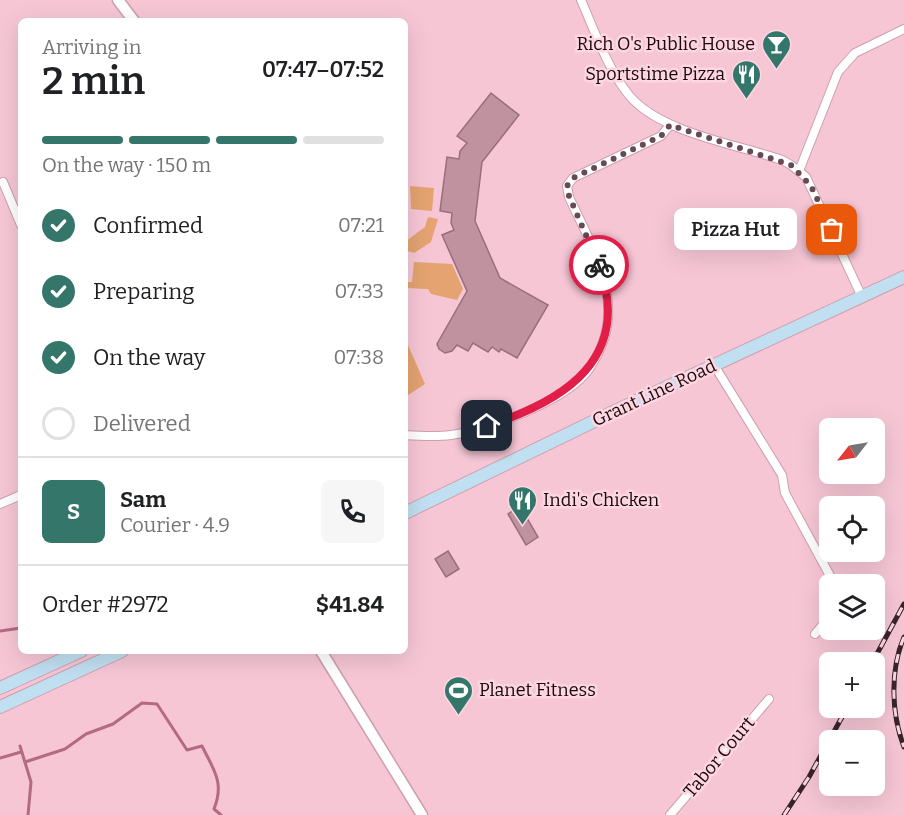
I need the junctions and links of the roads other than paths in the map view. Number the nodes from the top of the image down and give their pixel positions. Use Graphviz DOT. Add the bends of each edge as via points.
graph roads {
  1 [pos="118,0"];
  2 [pos="581,0"];
  3 [pos="132,18"];
  4 [pos="904,28"];
  5 [pos="670,125"];
  6 [pos="799,171"];
  7 [pos="3,182"];
  8 [pos="18,218"];
  9 [pos="904,277"];
  10 [pos="862,297"];
  11 [pos="714,365"];
  12 [pos="408,435"];
  13 [pos="18,496"];
  14 [pos="0,504"];
  15 [pos="408,512"];
  16 [pos="829,574"];
  17 [pos="819,629"];
  18 [pos="815,634"];
  19 [pos="74,654"];
  20 [pos="115,654"];
  21 [pos="323,654"];
  22 [pos="0,688"];
  23 [pos="769,699"];
  24 [pos="0,707"];
  25 [pos="422,815"];
  26 [pos="670,815"];
  1 -- 3 [label="street"];
  2 -- 5 [label="street" via="609,64 629,95 644,110"];
  4 -- 6 [label="street" via="855,53 838,72"];
  5 -- 6 [label="street" via="782,160"];
  5 -- 12 [label="street" via="661,136 573,178 567,186 604,279 608,299 607,330 589,369 571,386 510,419 451,435"];
  6 -- 10 [label="street" via="811,186"];
  7 -- 8 [label="street"];
  9 -- 10 [label="main road, Grant Line Road"];
  10 -- 11 [label="main road, Grant Line Road"];
  11 -- 15 [label="main road, Grant Line Road"];
  11 -- 16 [label="street" via="782,475 785,493"];
  13 -- 14 [label="street"];
  17 -- 18 [label="street"];
  19 -- 22 [label="main road"];
  20 -- 24 [label="main road"];
  21 -- 25 [label="street"];
  23 -- 26 [label="street, Tabor Court"];
}
